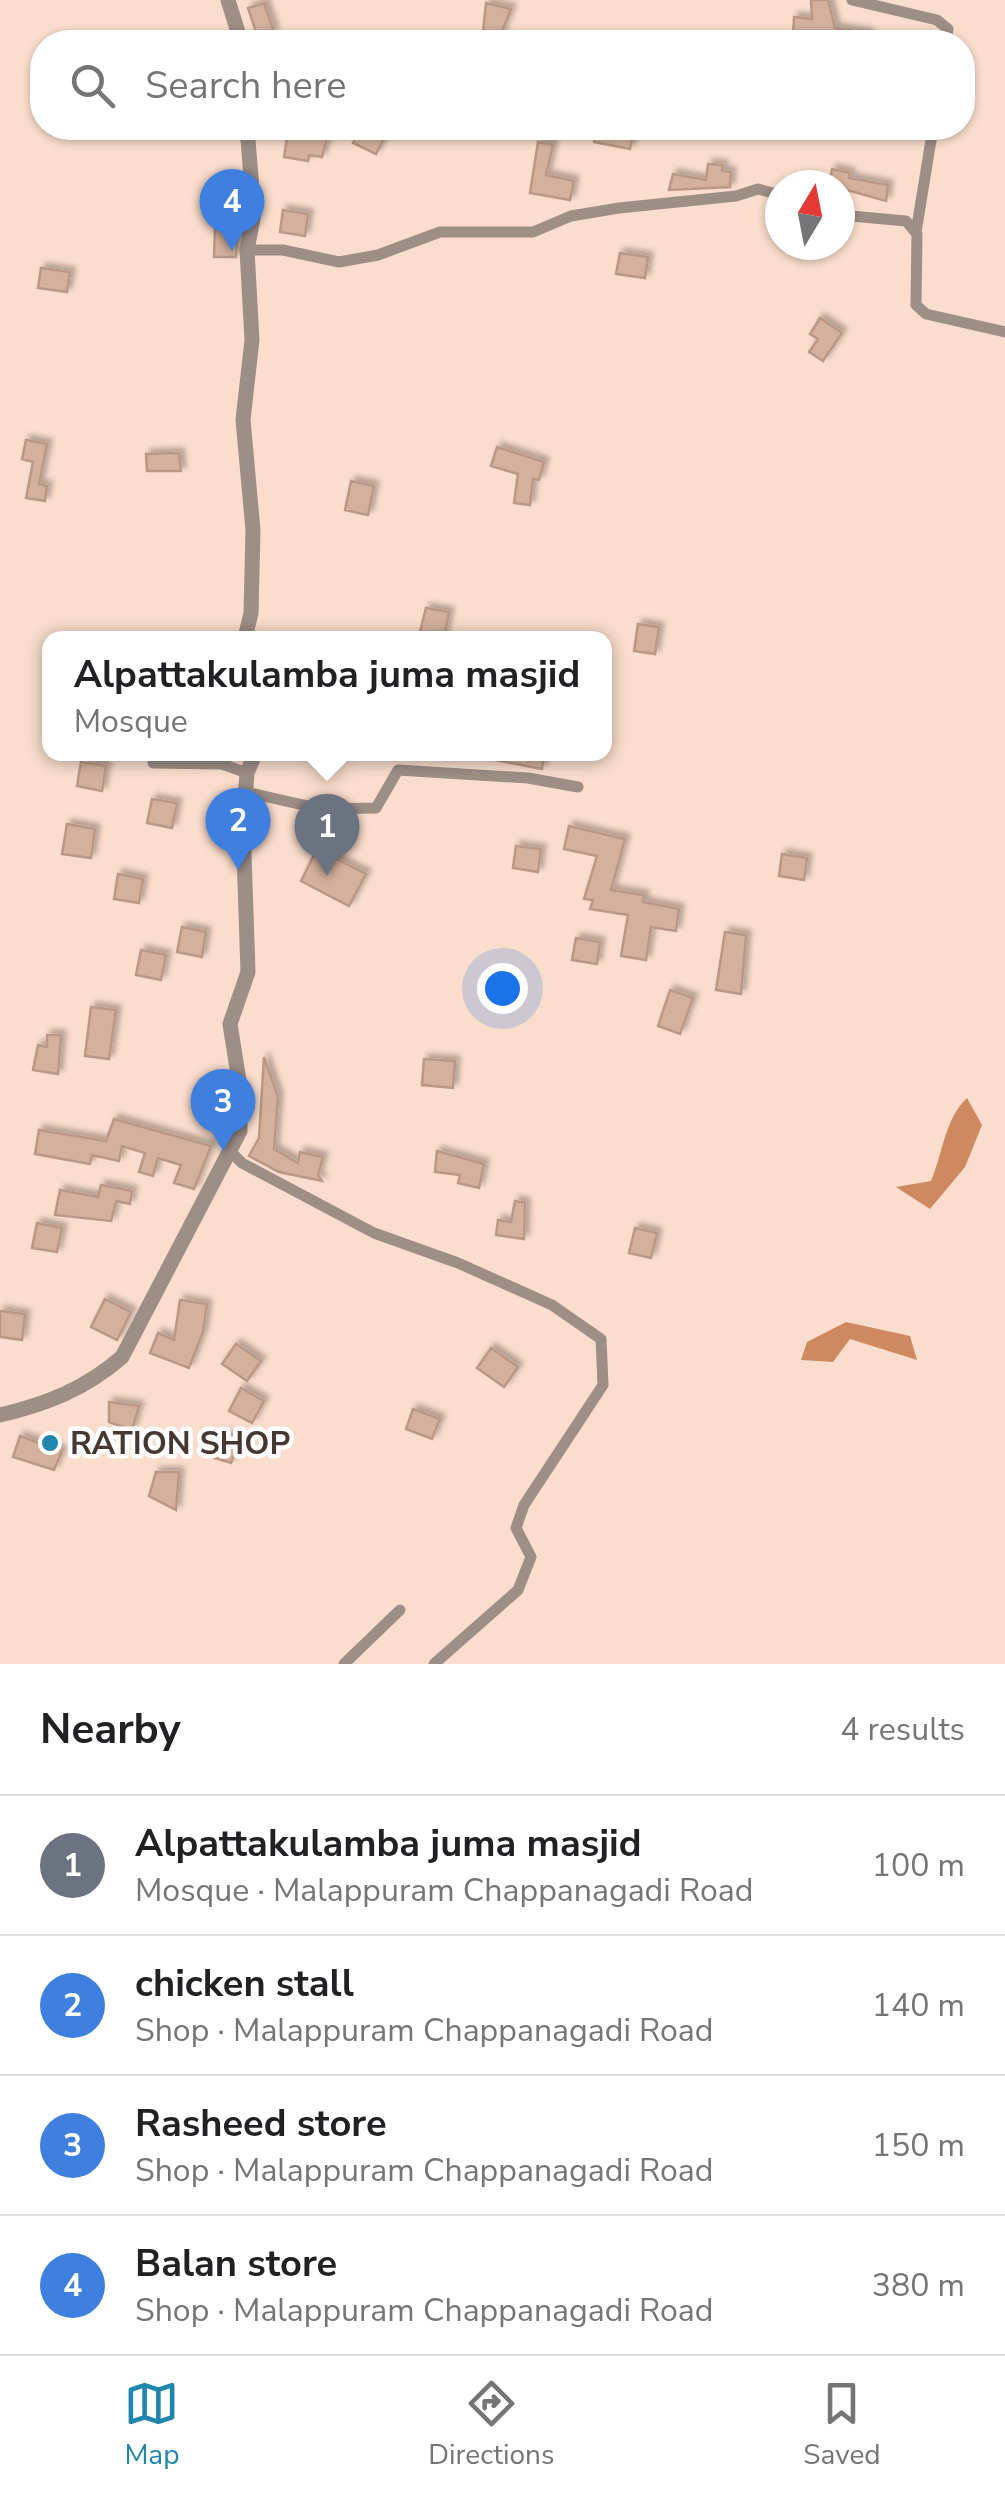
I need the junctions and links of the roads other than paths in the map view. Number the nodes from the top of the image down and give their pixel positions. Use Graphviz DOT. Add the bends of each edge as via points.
graph roads {
  1 [pos="228,0"];
  2 [pos="852,0"];
  3 [pos="237,30"];
  4 [pos="948,30"];
  5 [pos="248,140"];
  6 [pos="931,140"];
  7 [pos="765,190"];
  8 [pos="855,217"];
  9 [pos="916,232"];
  10 [pos="247,250"];
  11 [pos="1005,332"];
  12 [pos="246,631"];
  13 [pos="252,761"];
  14 [pos="154,763"];
  15 [pos="247,773"];
  16 [pos="578,786"];
  17 [pos="246,792"];
  18 [pos="231,1152"];
  19 [pos="0,1415"];
  20 [pos="400,1610"];
  21 [pos="344,1664"];
  22 [pos="434,1664"];
  1 -- 3 [label="street"];
  2 -- 4 [label="street" via="937,20"];
  5 -- 10 [label="street" via="254,213"];
  6 -- 9 [label="street"];
  7 -- 10 [label="street" via="571,216 533,232 440,232 338,262"];
  8 -- 9 [label="street" via="906,222"];
  9 -- 11 [label="street" via="916,305 926,314"];
  10 -- 12 [label="street" via="252,340 244,420 252,530"];
  13 -- 15 [label="street"];
  14 -- 15 [label="street" via="222,764"];
  15 -- 17 [label="street"];
  16 -- 17 [label="street" via="398,770 376,808 321,809"];
  17 -- 18 [label="street" via="248,972 230,1024 240,1087 240,1132"];
  18 -- 19 [label="street" via="122,1357 51,1403"];
  18 -- 22 [label="street" via="242,1164 374,1233 552,1305 601,1340 603,1385 524,1505 516,1528 531,1557 518,1590"];
  20 -- 21 [label="street"];
}
